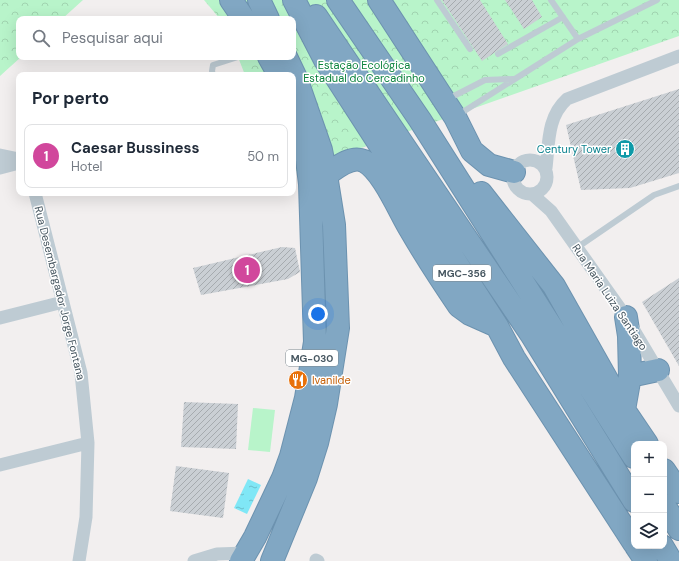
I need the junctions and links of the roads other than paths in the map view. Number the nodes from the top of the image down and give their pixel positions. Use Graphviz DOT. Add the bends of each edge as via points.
graph roads {
  1 [pos="231,0"];
  2 [pos="259,0"];
  3 [pos="294,0"];
  4 [pos="305,0"];
  5 [pos="338,0"];
  6 [pos="379,0"];
  7 [pos="436,0"];
  8 [pos="551,0"];
  9 [pos="657,0"];
  10 [pos="242,16"];
  11 [pos="267,16"];
  12 [pos="563,17"];
  13 [pos="578,40"];
  14 [pos="470,49"];
  15 [pos="498,54"];
  16 [pos="679,56"];
  17 [pos="229,60"];
  18 [pos="270,60"];
  19 [pos="287,60"];
  20 [pos="212,72"];
  21 [pos="276,72"];
  22 [pos="293,72"];
  23 [pos="296,78"];
  24 [pos="514,79"];
  25 [pos="450,109"];
  26 [pos="420,120"];
  27 [pos="296,121"];
  28 [pos="0,154"];
  29 [pos="16,158"];
  30 [pos="16,164"];
  31 [pos="0,168"];
  32 [pos="546,168"];
  33 [pos="514,172"];
  34 [pos="326,175"];
  35 [pos="679,186"];
  36 [pos="538,192"];
  37 [pos="36,196"];
  38 [pos="578,247"];
  39 [pos="63,302"];
  40 [pos="626,317"];
  41 [pos="0,318"];
  42 [pos="497,326"];
  43 [pos="658,370"];
  44 [pos="630,376"];
  45 [pos="679,406"];
  46 [pos="624,410"];
  47 [pos="645,441"];
  48 [pos="88,443"];
  49 [pos="631,452"];
  50 [pos="0,464"];
  51 [pos="667,474"];
  52 [pos="679,492"];
  53 [pos="631,496"];
  54 [pos="667,510"];
  55 [pos="679,529"];
  56 [pos="631,539"];
  57 [pos="638,549"];
  58 [pos="664,549"];
  59 [pos="219,557"];
  60 [pos="243,557"];
  61 [pos="78,561"];
  62 [pos="194,561"];
  63 [pos="272,561"];
  64 [pos="646,561"];
  65 [pos="671,561"];
  1 -- 10 [label="highway"];
  2 -- 11 [label="highway"];
  3 -- 42 [label="highway, MGC-356" via="325,60"];
  4 -- 53 [label="highway, MGC-356" via="531,334"];
  5 -- 26 [label="highway"];
  6 -- 25 [label="highway"];
  7 -- 14 [label="lane"];
  8 -- 12 [label="lane"];
  9 -- 13 [label="lane"];
  12 -- 13 [label="lane"];
  12 -- 15 [label="lane"];
  13 -- 24 [label="lane"];
  16 -- 32 [label="street" via="567,99 552,118"];
  17 -- 20 [label="lane" via="213,65"];
  18 -- 21 [label="highway"];
  19 -- 22 [label="highway, MG-030"];
  23 -- 34 [label="highway, MG-030" via="321,150"];
  24 -- 25 [label="lane"];
  24 -- 25 [label="lane" via="484,80"];
  25 -- 33 [label="highway" via="472,151 490,165"];
  26 -- 46 [label="highway" via="554,286"];
  26 -- 49 [label="highway"];
  27 -- 60 [label="highway, MG-030" via="310,184 315,342 306,398 291,456 283,478"];
  28 -- 29 [label="street"];
  30 -- 31 [label="street"];
  32 -- 33 [label="street" via="537,161 526,160 517,166"];
  32 -- 36 [label="street" via="548,179"];
  33 -- 36 [label="street" via="513,178 517,189 527,195"];
  34 -- 42 [label="highway" via="340,165 356,160 371,166 460,306 470,314"];
  34 -- 63 [label="highway, MG-030" via="334,225 338,328 318,443"];
  35 -- 38 [label="lane" via="654,195"];
  36 -- 38 [label="street, Rua Maria Luiza Santiago"];
  37 -- 39 [label="street, Rua Desembargador Jorge Fontana"];
  38 -- 40 [label="street, Rua Maria Luiza Santiago"];
  39 -- 41 [label="street"];
  39 -- 48 [label="street, Rua Desembargador Jorge Fontana" via="81,373"];
  40 -- 43 [label="street, Rua Maria Luiza Santiago"];
  40 -- 44 [label="highway"];
  42 -- 56 [label="highway, MGC-356" via="514,358"];
  43 -- 44 [label="highway"];
  43 -- 45 [label="street, Rua Maria Luiza Santiago"];
  44 -- 46 [label="highway"];
  46 -- 47 [label="highway"];
  48 -- 50 [label="street"];
  48 -- 61 [label="street, Rua Desembargador Jorge Fontana" via="86,518"];
  51 -- 52 [label="highway"];
  54 -- 55 [label="highway"];
  57 -- 64 [label="highway"];
  58 -- 65 [label="highway"];
  59 -- 60 [label="street"];
  59 -- 62 [label="street"];
}
